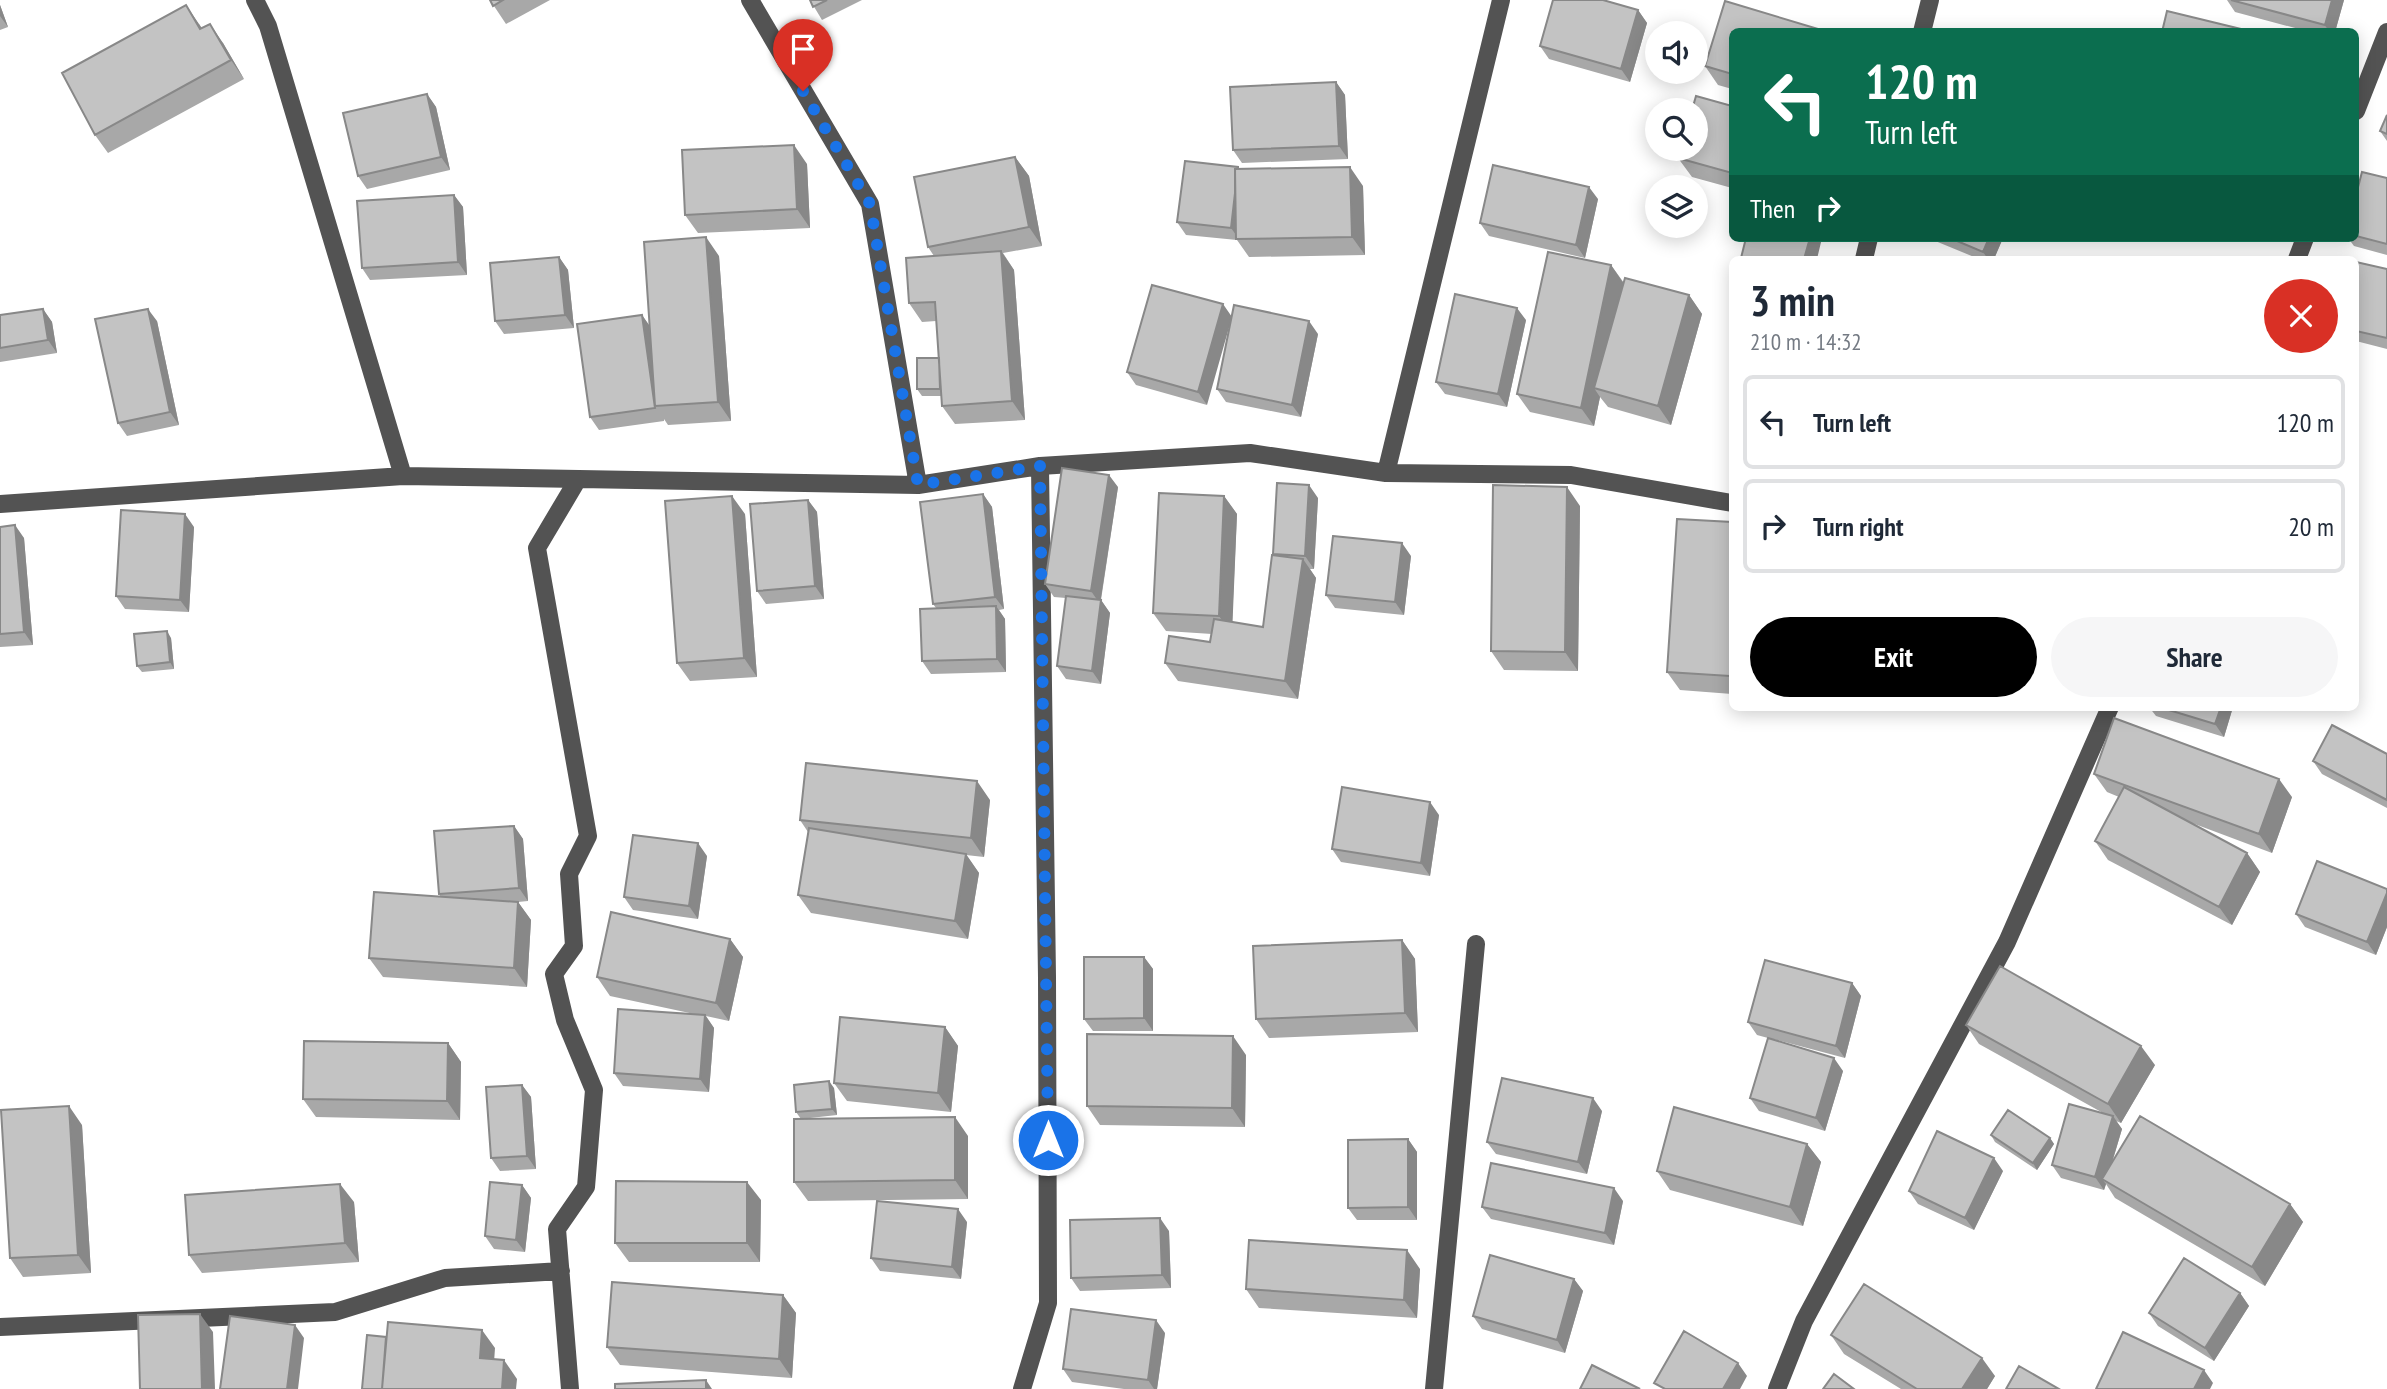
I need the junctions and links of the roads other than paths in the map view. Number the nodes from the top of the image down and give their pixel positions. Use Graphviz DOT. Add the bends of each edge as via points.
graph roads {
  1 [pos="255,0"];
  2 [pos="750,0"];
  3 [pos="1501,0"];
  4 [pos="1930,0"];
  5 [pos="1923,28"];
  6 [pos="2387,32"];
  7 [pos="2359,103"];
  8 [pos="1040,466"];
  9 [pos="1386,473"];
  10 [pos="403,475"];
  11 [pos="578,479"];
  12 [pos="918,485"];
  13 [pos="1729,502"];
  14 [pos="0,504"];
  15 [pos="2108,711"];
  16 [pos="1476,944"];
  17 [pos="561,1271"];
  18 [pos="0,1327"];
  19 [pos="570,1389"];
  20 [pos="1023,1389"];
  21 [pos="1434,1389"];
  22 [pos="1777,1389"];
  1 -- 10 [label="street" via="268,26"];
  2 -- 12 [label="street" via="870,204"];
  3 -- 9 [label="street"];
  4 -- 5 [label="street"];
  6 -- 7 [label="street"];
  8 -- 9 [label="street" via="1250,453"];
  8 -- 12 [label="street"];
  8 -- 20 [label="street" via="1048,1303"];
  9 -- 13 [label="street" via="1571,475"];
  10 -- 11 [label="street"];
  10 -- 14 [label="street"];
  11 -- 12 [label="street"];
  11 -- 17 [label="street" via="537,548 588,836 569,874 575,946 554,974 565,1020 594,1090 586,1187 557,1228"];
  15 -- 22 [label="street" via="2007,942 1804,1321"];
  16 -- 21 [label="street"];
  17 -- 18 [label="street" via="445,1278 335,1312"];
  17 -- 19 [label="street"];
}
